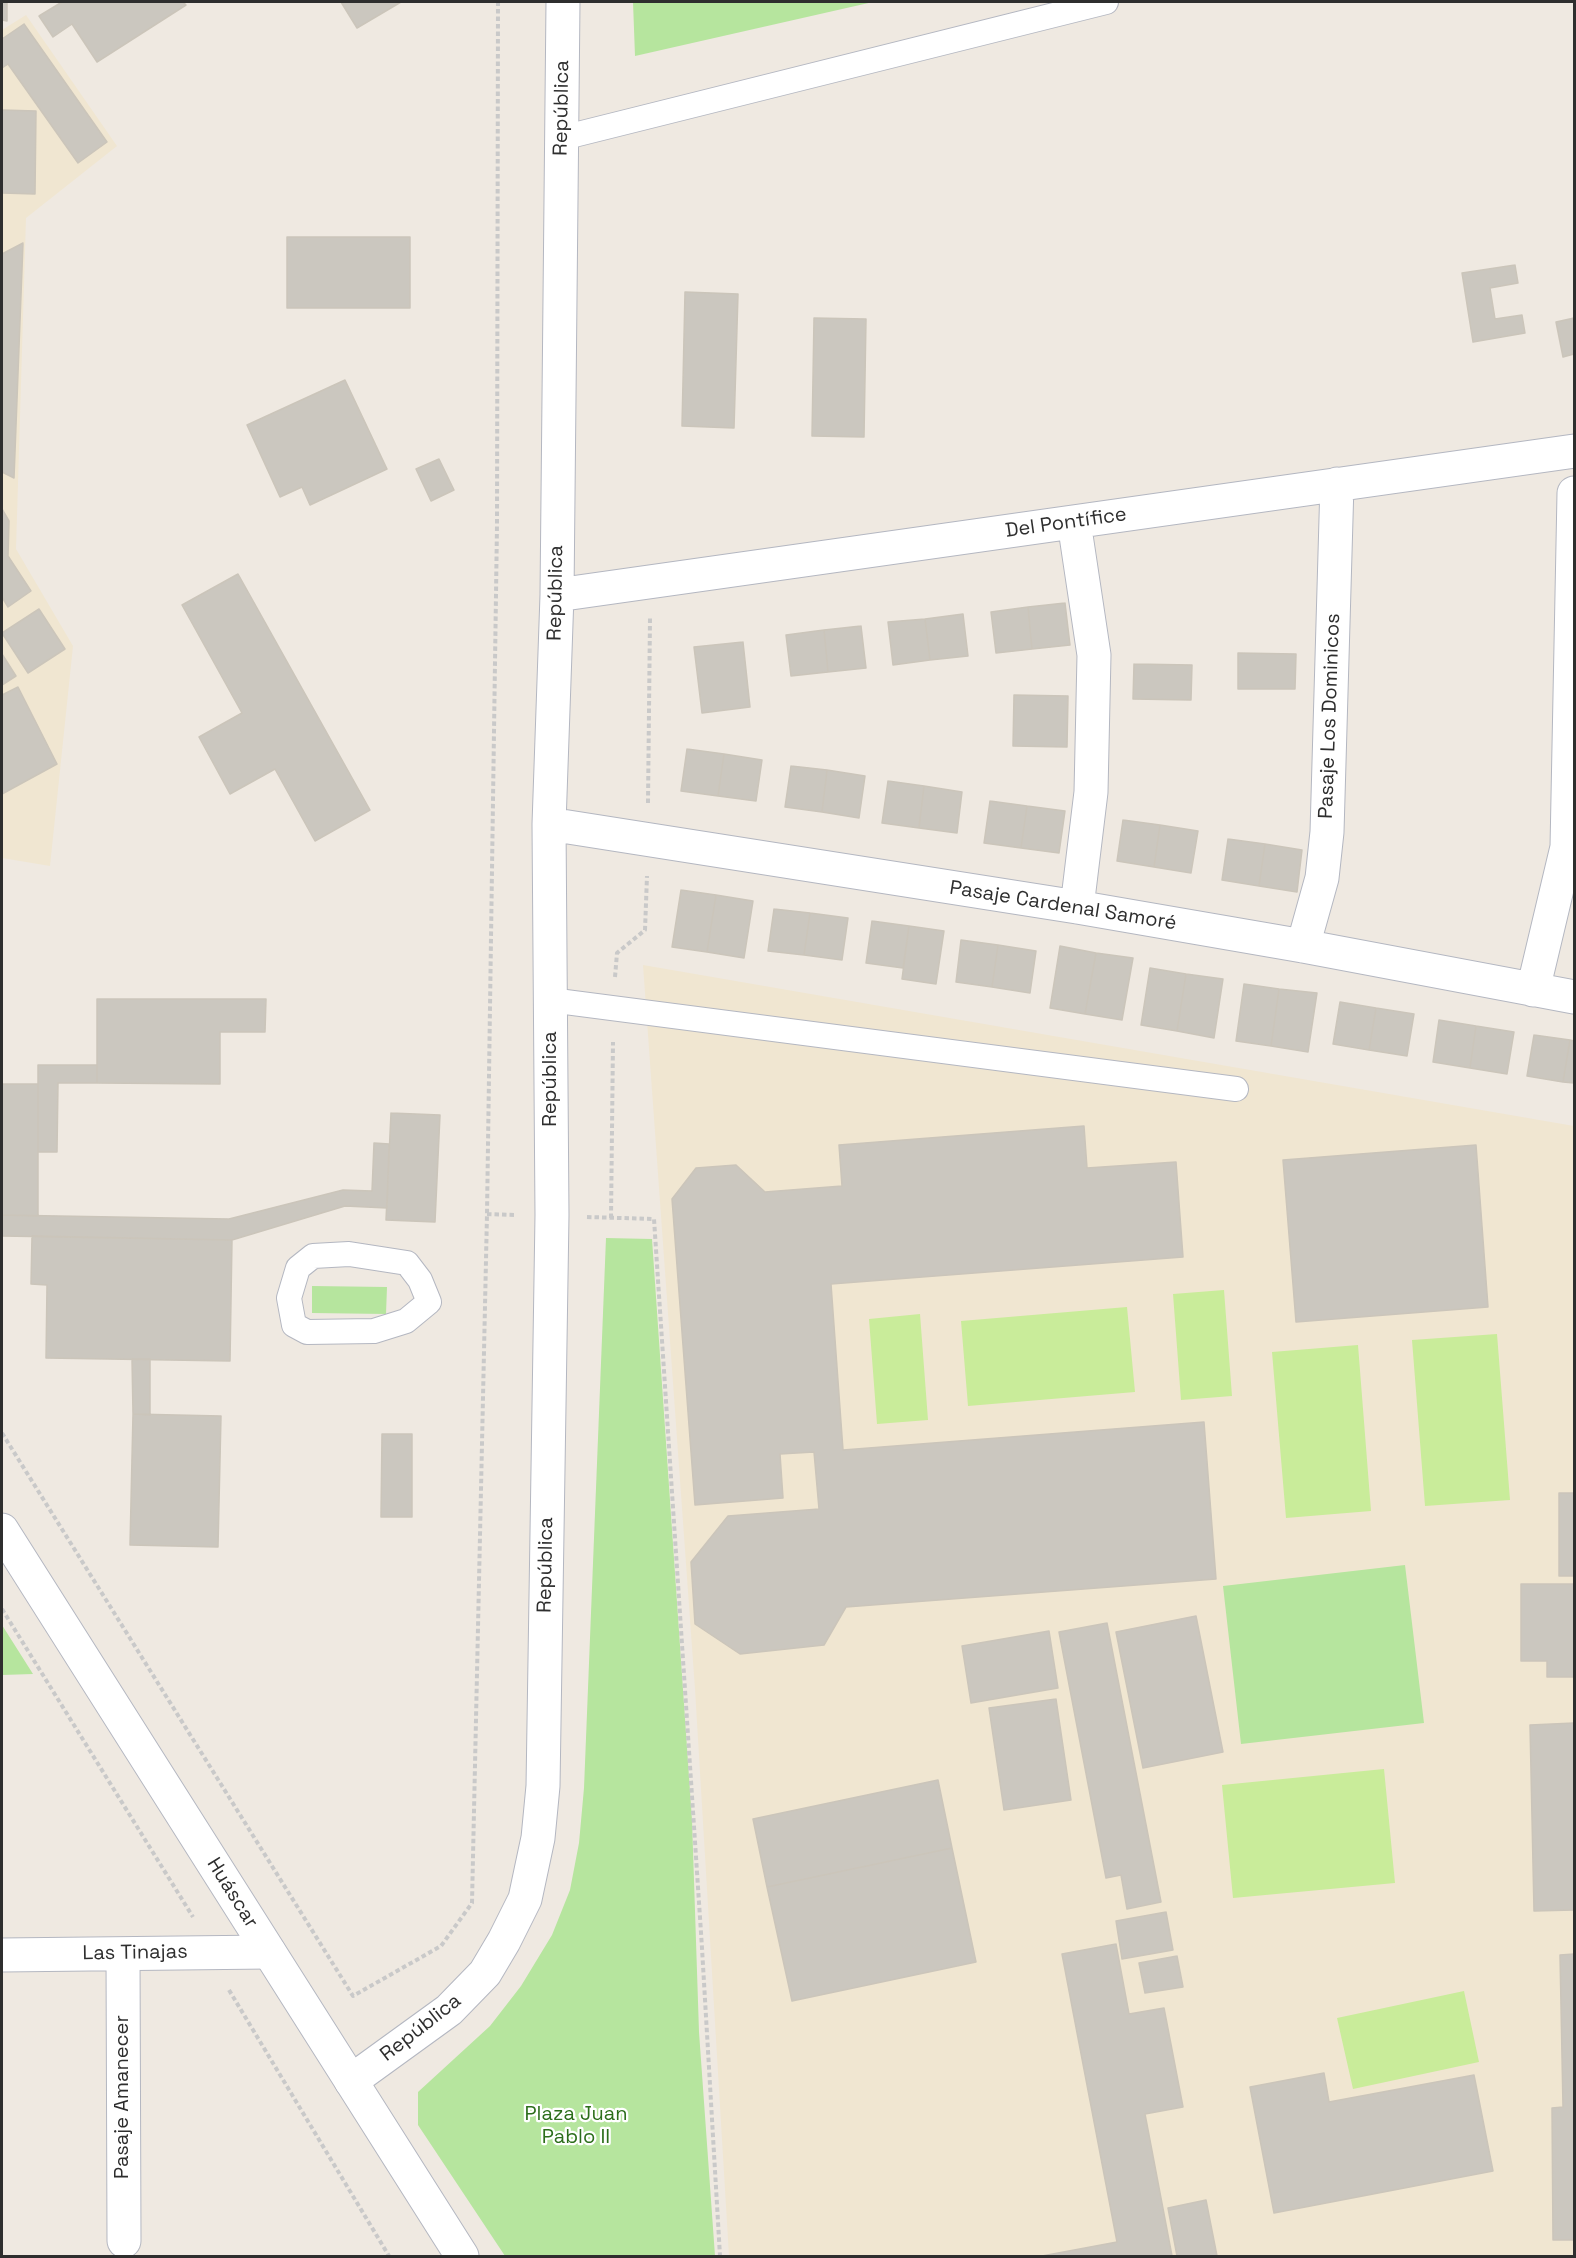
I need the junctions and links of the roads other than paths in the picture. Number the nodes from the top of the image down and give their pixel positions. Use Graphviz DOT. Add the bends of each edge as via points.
graph roads {
  1 [pos="563,2"];
  2 [pos="1106,2"];
  3 [pos="562,138"];
  4 [pos="1575,451"];
  5 [pos="1337,484"];
  6 [pos="1575,493"];
  7 [pos="1074,522"];
  8 [pos="557,595"];
  9 [pos="549,824"];
  10 [pos="1077,907"];
  11 [pos="1303,946"];
  12 [pos="1533,990"];
  13 [pos="1575,997"];
  14 [pos="550,1000"];
  15 [pos="1236,1089"];
  16 [pos="429,1302"];
  17 [pos="2,1530"];
  18 [pos="269,1952"];
  19 [pos="123,1954"];
  20 [pos="2,1955"];
  21 [pos="351,2081"];
  22 [pos="124,2241"];
  23 [pos="462,2256"];
  1 -- 3 [label="street, República"];
  2 -- 3 [label="lane"];
  3 -- 8 [label="street, República"];
  4 -- 5 [label="street, Del Pontífice"];
  5 -- 7 [label="street, Del Pontífice"];
  5 -- 11 [label="street, Pasaje Los Dominicos" via="1327,832 1322,878"];
  6 -- 12 [label="street" via="1567,848"];
  7 -- 8 [label="street, Del Pontífice"];
  7 -- 10 [label="street" via="1094,655 1091,792"];
  8 -- 9 [label="street, República"];
  9 -- 10 [label="street, Pasaje Cardenal Samoré"];
  9 -- 14 [label="street, República"];
  10 -- 11 [label="street, Pasaje Cardenal Samoré"];
  11 -- 12 [label="street, Pasaje Cardenal Samoré"];
  12 -- 13 [label="street, Pasaje Cardenal Samoré"];
  14 -- 15 [label="lane"];
  14 -- 21 [label="street, República" via="551,1249 543,1786 538,1838 525,1899 485,1973 448,2010"];
  16 -- 16 [label="lane" via="407,1263 349,1254 313,1256 297,1268 289,1298 294,1325 307,1332 374,1331 406,1322"];
  17 -- 18 [label="street, Huáscar"];
  18 -- 19 [label="street, Las Tinajas"];
  18 -- 21 [label="street, Huáscar"];
  19 -- 20 [label="street, Las Tinajas"];
  19 -- 22 [label="street, Pasaje Amanecer"];
  21 -- 23 [label="street, Huáscar"];
}
